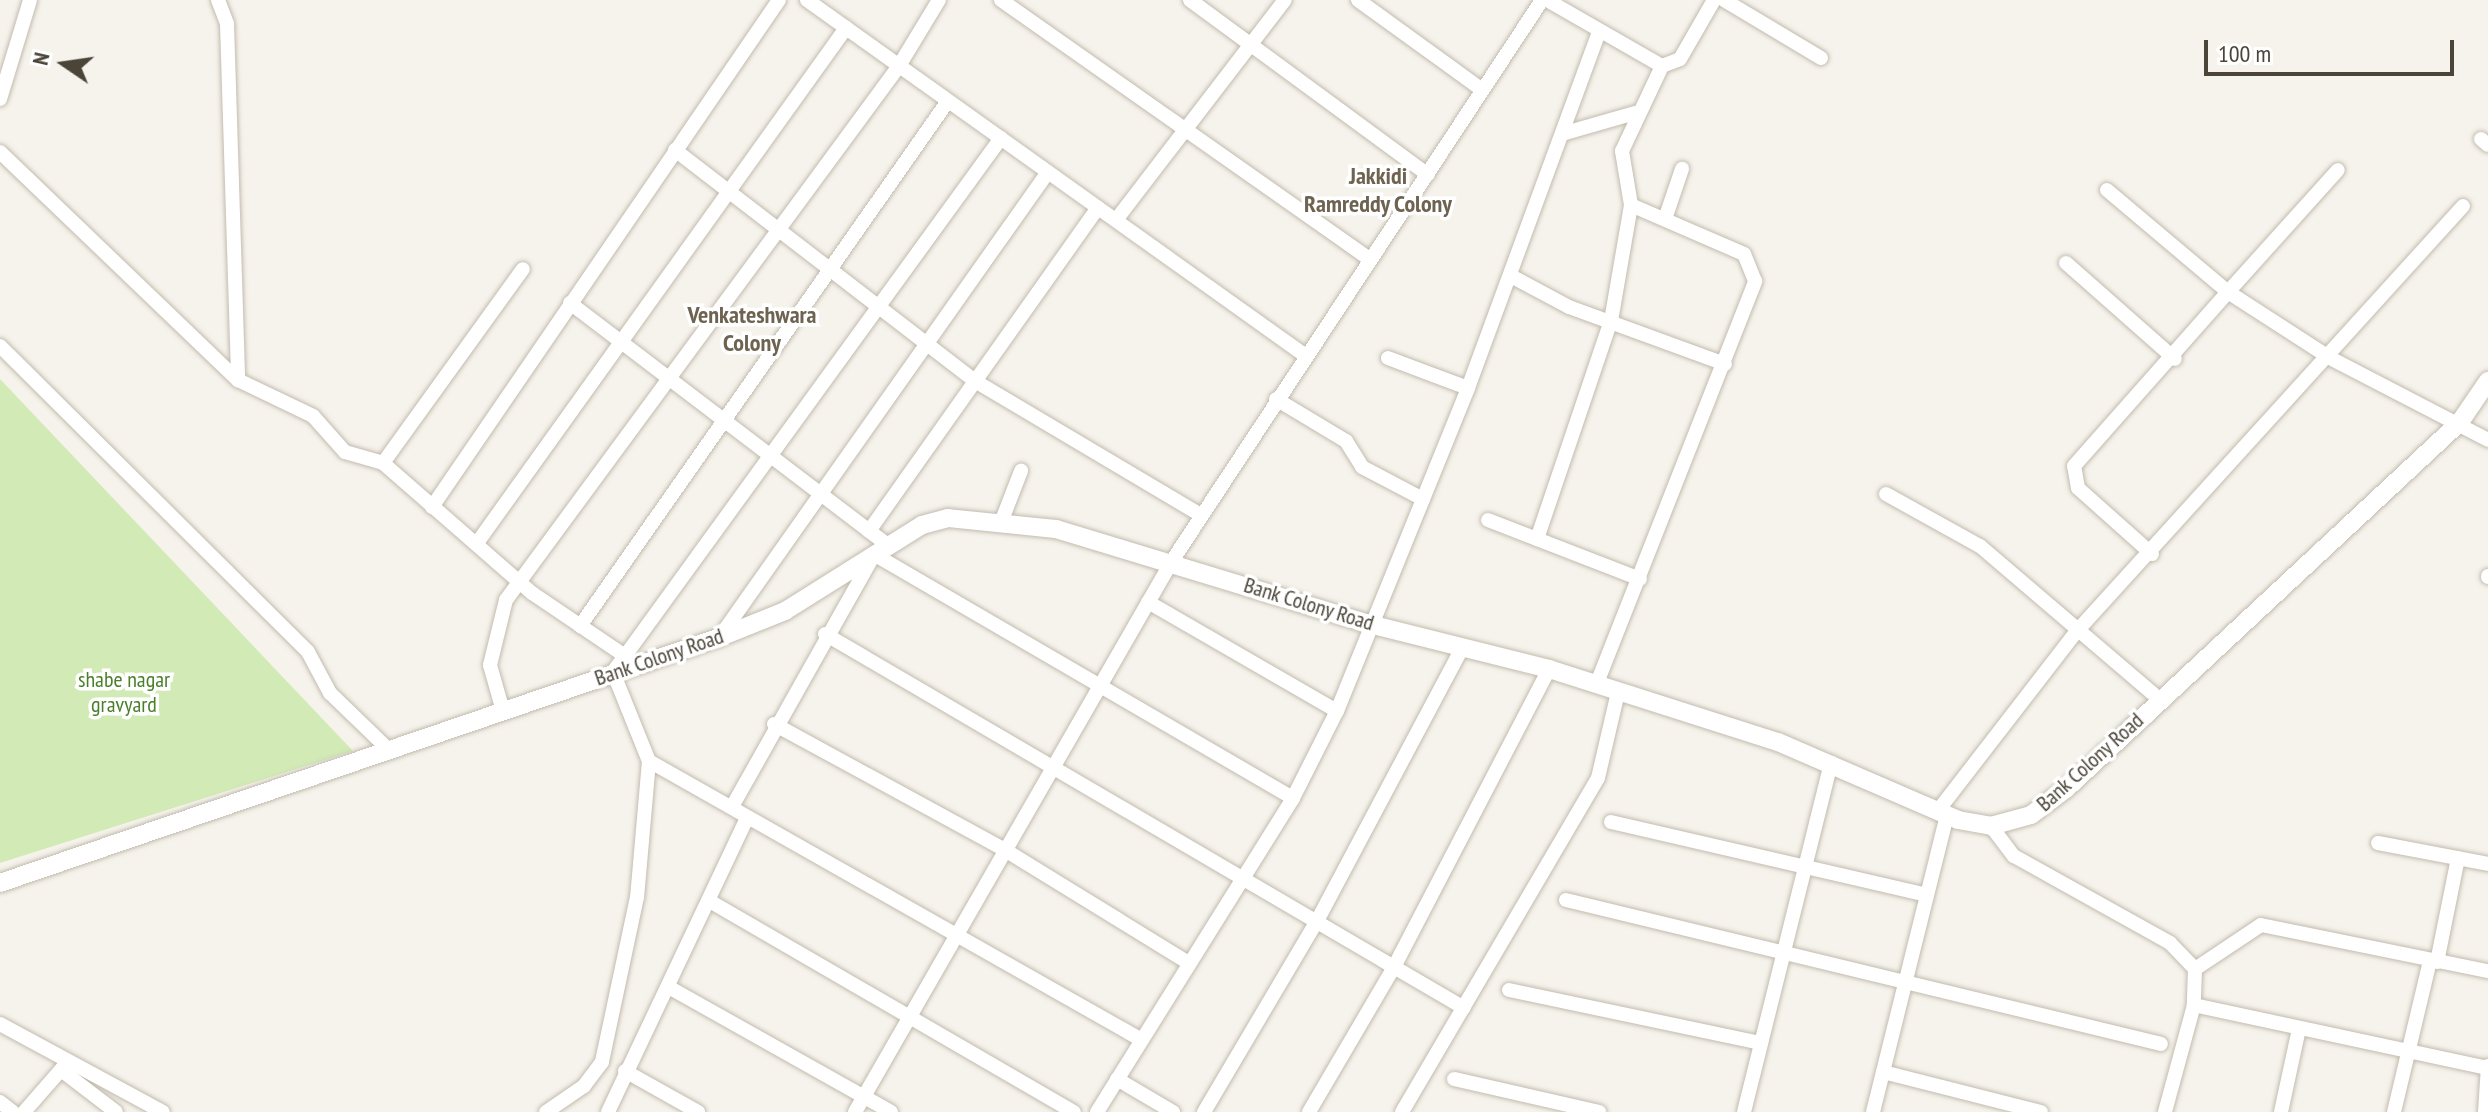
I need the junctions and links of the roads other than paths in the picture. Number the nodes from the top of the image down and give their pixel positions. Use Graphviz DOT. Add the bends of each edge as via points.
graph roads {
  1 [pos="30,0"];
  2 [pos="218,0"];
  3 [pos="779,0"];
  4 [pos="807,0"];
  5 [pos="939,0"];
  6 [pos="1001,0"];
  7 [pos="1190,0"];
  8 [pos="1285,0"];
  9 [pos="1358,0"];
  10 [pos="1545,0"];
  11 [pos="1714,0"];
  12 [pos="1724,0"];
  13 [pos="846,28"];
  14 [pos="1599,32"];
  15 [pos="1252,44"];
  16 [pos="1821,58"];
  17 [pos="899,66"];
  18 [pos="1662,66"];
  19 [pos="1481,89"];
  20 [pos="0,99"];
  21 [pos="948,101"];
  22 [pos="1635,113"];
  23 [pos="1185,129"];
  24 [pos="1565,133"];
  25 [pos="1001,138"];
  26 [pos="675,150"];
  27 [pos="0,152"];
  28 [pos="1682,169"];
  29 [pos="2338,170"];
  30 [pos="1048,172"];
  31 [pos="1428,175"];
  32 [pos="2107,190"];
  33 [pos="728,191"];
  34 [pos="1631,205"];
  35 [pos="2463,206"];
  36 [pos="1098,208"];
  37 [pos="1666,216"];
  38 [pos="1116,220"];
  39 [pos="780,231"];
  40 [pos="1368,258"];
  41 [pos="2066,263"];
  42 [pos="828,268"];
  43 [pos="523,269"];
  44 [pos="1511,276"];
  45 [pos="2228,292"];
  46 [pos="570,303"];
  47 [pos="879,307"];
  48 [pos="1611,321"];
  49 [pos="621,343"];
  50 [pos="926,344"];
  51 [pos="0,346"];
  52 [pos="1303,354"];
  53 [pos="1388,358"];
  54 [pos="2330,358"];
  55 [pos="2175,359"];
  56 [pos="1725,364"];
  57 [pos="238,380"];
  58 [pos="670,381"];
  59 [pos="975,381"];
  60 [pos="2488,381"];
  61 [pos="1468,388"];
  62 [pos="1276,399"];
  63 [pos="722,420"];
  64 [pos="2460,422"];
  65 [pos="2488,440"];
  66 [pos="772,459"];
  67 [pos="383,463"];
  68 [pos="1021,471"];
  69 [pos="820,494"];
  70 [pos="1886,494"];
  71 [pos="1423,499"];
  72 [pos="432,507"];
  73 [pos="1201,515"];
  74 [pos="1002,520"];
  75 [pos="1488,520"];
  76 [pos="869,531"];
  77 [pos="1537,539"];
  78 [pos="477,543"];
  79 [pos="2152,554"];
  80 [pos="879,555"];
  81 [pos="1172,561"];
  82 [pos="1640,579"];
  83 [pos="520,583"];
  84 [pos="1148,602"];
  85 [pos="1369,624"];
  86 [pos="580,626"];
  87 [pos="2077,631"];
  88 [pos="825,634"];
  89 [pos="718,638"];
  90 [pos="1463,646"];
  91 [pos="625,656"];
  92 [pos="1549,669"];
  93 [pos="613,672"];
  94 [pos="1597,683"];
  95 [pos="1100,685"];
  96 [pos="1618,692"];
  97 [pos="2159,699"];
  98 [pos="503,711"];
  99 [pos="1337,711"];
  100 [pos="774,724"];
  101 [pos="389,750"];
  102 [pos="649,761"];
  103 [pos="1831,763"];
  104 [pos="1053,767"];
  105 [pos="1293,798"];
  106 [pos="733,805"];
  107 [pos="1942,814"];
  108 [pos="746,820"];
  109 [pos="1611,822"];
  110 [pos="1991,826"];
  111 [pos="2378,843"];
  112 [pos="1005,850"];
  113 [pos="2458,858"];
  114 [pos="2488,864"];
  115 [pos="1801,865"];
  116 [pos="1244,878"];
  117 [pos="0,883"];
  118 [pos="1927,895"];
  119 [pos="1566,900"];
  120 [pos="713,903"];
  121 [pos="1317,921"];
  122 [pos="959,931"];
  123 [pos="1780,955"];
  124 [pos="2434,961"];
  125 [pos="1187,962"];
  126 [pos="1394,967"];
  127 [pos="2195,969"];
  128 [pos="2488,971"];
  129 [pos="1905,984"];
  130 [pos="672,989"];
  131 [pos="1509,990"];
  132 [pos="2194,1005"];
  133 [pos="1464,1008"];
  134 [pos="911,1016"];
  135 [pos="0,1024"];
  136 [pos="2299,1029"];
  137 [pos="1140,1039"];
  138 [pos="1760,1043"];
  139 [pos="2161,1044"];
  140 [pos="2409,1051"];
  141 [pos="64,1066"];
  142 [pos="2488,1067"];
  143 [pos="625,1071"];
  144 [pos="1883,1072"];
  145 [pos="1117,1079"];
  146 [pos="1454,1079"];
  147 [pos="864,1097"];
  148 [pos="0,1102"];
  149 [pos="13,1112"];
  150 [pos="24,1112"];
  151 [pos="116,1112"];
  152 [pos="163,1112"];
  153 [pos="546,1112"];
  154 [pos="608,1112"];
  155 [pos="698,1112"];
  156 [pos="855,1112"];
  157 [pos="891,1112"];
  158 [pos="1074,1112"];
  159 [pos="1097,1112"];
  160 [pos="1173,1112"];
  161 [pos="1204,1112"];
  162 [pos="1309,1112"];
  163 [pos="1402,1112"];
  164 [pos="1599,1112"];
  165 [pos="1744,1112"];
  166 [pos="1873,1112"];
  167 [pos="2041,1112"];
  168 [pos="2165,1112"];
  169 [pos="2281,1112"];
  170 [pos="2394,1112"];
  171 [pos="2485,1112"];
  1 -- 20 [label="street"];
  2 -- 57 [label="street" via="227,24"];
  3 -- 26 [label="street"];
  4 -- 13 [label="street"];
  5 -- 17 [label="street"];
  6 -- 23 [label="street"];
  7 -- 15 [label="street"];
  8 -- 15 [label="street"];
  9 -- 19 [label="street"];
  10 -- 14 [label="street"];
  10 -- 19 [label="street"];
  11 -- 18 [label="street" via="1680,59"];
  12 -- 16 [label="street"];
  13 -- 17 [label="street"];
  13 -- 33 [label="street"];
  14 -- 18 [label="street"];
  14 -- 24 [label="street"];
  15 -- 23 [label="street"];
  15 -- 31 [label="street"];
  17 -- 21 [label="street"];
  17 -- 39 [label="street"];
  18 -- 22 [label="street"];
  19 -- 31 [label="street"];
  21 -- 25 [label="street"];
  21 -- 42 [label="street"];
  22 -- 24 [label="street"];
  22 -- 34 [label="street" via="1622,151"];
  23 -- 38 [label="street"];
  23 -- 40 [label="street"];
  24 -- 44 [label="street"];
  25 -- 30 [label="street"];
  25 -- 47 [label="street"];
  26 -- 33 [label="street"];
  26 -- 46 [label="street"];
  27 -- 57 [label="street"];
  28 -- 37 [label="street"];
  29 -- 45 [label="street"];
  30 -- 36 [label="street"];
  30 -- 50 [label="street"];
  31 -- 40 [label="street"];
  32 -- 45 [label="street"];
  33 -- 39 [label="street"];
  33 -- 49 [label="street"];
  34 -- 37 [label="street"];
  34 -- 48 [label="street"];
  35 -- 54 [label="street"];
  36 -- 38 [label="street"];
  36 -- 59 [label="street"];
  37 -- 56 [label="street" via="1751,259 1755,281"];
  38 -- 52 [label="street"];
  39 -- 42 [label="street"];
  39 -- 58 [label="street"];
  40 -- 52 [label="street"];
  41 -- 55 [label="street"];
  42 -- 47 [label="street"];
  42 -- 63 [label="street"];
  43 -- 67 [label="street"];
  44 -- 48 [label="street"];
  44 -- 61 [label="street"];
  45 -- 54 [label="street"];
  45 -- 55 [label="street"];
  46 -- 49 [label="street"];
  46 -- 72 [label="street"];
  47 -- 50 [label="street"];
  47 -- 66 [label="street"];
  48 -- 56 [label="street"];
  48 -- 77 [label="street"];
  49 -- 58 [label="street"];
  49 -- 78 [label="street"];
  50 -- 59 [label="street"];
  50 -- 69 [label="street"];
  51 -- 101 [label="street" via="308,652 330,693"];
  52 -- 62 [label="street"];
  53 -- 61 [label="street"];
  54 -- 64 [label="street"];
  54 -- 79 [label="street"];
  55 -- 79 [label="street" via="2074,466 2078,488"];
  56 -- 82 [label="street"];
  57 -- 67 [label="street" via="313,416 345,452"];
  58 -- 63 [label="street"];
  58 -- 83 [label="street"];
  59 -- 73 [label="street"];
  59 -- 76 [label="street"];
  60 -- 64 [label="street, Bank Colony Road"];
  61 -- 71 [label="street"];
  62 -- 71 [label="street" via="1346,441 1362,467"];
  62 -- 73 [label="street"];
  63 -- 66 [label="street"];
  63 -- 86 [label="street"];
  64 -- 65 [label="street"];
  64 -- 97 [label="street, Bank Colony Road"];
  66 -- 69 [label="street"];
  66 -- 91 [label="street"];
  67 -- 72 [label="street"];
  68 -- 74 [label="street"];
  69 -- 76 [label="street"];
  69 -- 89 [label="street"];
  70 -- 87 [label="street" via="1954,527"];
  71 -- 85 [label="street"];
  72 -- 78 [label="street"];
  73 -- 81 [label="street"];
  74 -- 80 [label="street, Bank Colony Road" via="930,521"];
  74 -- 81 [label="street, Bank Colony Road"];
  75 -- 77 [label="street"];
  76 -- 80 [label="street"];
  77 -- 82 [label="street"];
  78 -- 83 [label="street"];
  79 -- 87 [label="street"];
  80 -- 88 [label="street"];
  80 -- 89 [label="street, Bank Colony Road"];
  80 -- 95 [label="street"];
  81 -- 84 [label="street"];
  81 -- 85 [label="street, Bank Colony Road"];
  82 -- 94 [label="street"];
  83 -- 86 [label="street"];
  83 -- 98 [label="street" via="491,643 493,692"];
  84 -- 95 [label="street"];
  84 -- 99 [label="street"];
  85 -- 90 [label="street, Bank Colony Road"];
  85 -- 99 [label="street"];
  86 -- 91 [label="street"];
  87 -- 97 [label="street"];
  87 -- 107 [label="street"];
  88 -- 100 [label="street"];
  88 -- 104 [label="street"];
  89 -- 93 [label="street, Bank Colony Road"];
  90 -- 92 [label="street, Bank Colony Road"];
  90 -- 121 [label="street"];
  91 -- 93 [label="street"];
  92 -- 94 [label="street, Bank Colony Road"];
  92 -- 126 [label="street"];
  93 -- 98 [label="street, Bank Colony Road"];
  93 -- 102 [label="street"];
  94 -- 96 [label="street, Bank Colony Road"];
  95 -- 104 [label="street"];
  95 -- 105 [label="street"];
  96 -- 103 [label="street, Bank Colony Road"];
  96 -- 133 [label="street" via="1598,778"];
  97 -- 110 [label="street, Bank Colony Road" via="2067,788 2031,815"];
  98 -- 101 [label="street, Bank Colony Road"];
  99 -- 105 [label="street"];
  100 -- 106 [label="street"];
  100 -- 112 [label="street"];
  101 -- 117 [label="street, Bank Colony Road"];
  102 -- 106 [label="street"];
  102 -- 153 [label="street" via="649,813 613,1032 584,1086"];
  103 -- 107 [label="street, Bank Colony Road"];
  103 -- 115 [label="street"];
  104 -- 112 [label="street"];
  104 -- 116 [label="street"];
  105 -- 116 [label="street"];
  106 -- 108 [label="street"];
  107 -- 110 [label="street, Bank Colony Road"];
  107 -- 118 [label="street"];
  108 -- 120 [label="street"];
  108 -- 122 [label="street"];
  109 -- 115 [label="street"];
  110 -- 127 [label="street" via="2014,856 2170,943"];
  111 -- 113 [label="street"];
  112 -- 122 [label="street"];
  112 -- 125 [label="street"];
  113 -- 114 [label="street"];
  113 -- 124 [label="street"];
  115 -- 118 [label="street"];
  115 -- 123 [label="street"];
  116 -- 121 [label="street"];
  116 -- 125 [label="street"];
  118 -- 129 [label="street"];
  119 -- 123 [label="street"];
  120 -- 130 [label="street"];
  120 -- 134 [label="street"];
  121 -- 126 [label="street"];
  121 -- 161 [label="street"];
  122 -- 134 [label="street"];
  122 -- 137 [label="street"];
  123 -- 129 [label="street"];
  123 -- 138 [label="street"];
  124 -- 127 [label="street" via="2261,925"];
  124 -- 128 [label="street"];
  124 -- 140 [label="street"];
  125 -- 137 [label="street"];
  126 -- 133 [label="street"];
  126 -- 162 [label="street"];
  127 -- 132 [label="street"];
  129 -- 139 [label="street"];
  129 -- 144 [label="street"];
  130 -- 143 [label="street"];
  130 -- 147 [label="street"];
  131 -- 138 [label="street"];
  132 -- 136 [label="street"];
  132 -- 168 [label="street"];
  133 -- 163 [label="street"];
  134 -- 147 [label="street"];
  134 -- 158 [label="street"];
  135 -- 141 [label="street"];
  136 -- 140 [label="street"];
  136 -- 169 [label="street"];
  137 -- 145 [label="street"];
  138 -- 165 [label="street"];
  140 -- 142 [label="street"];
  140 -- 170 [label="street"];
  141 -- 150 [label="street"];
  141 -- 151 [label="street"];
  141 -- 152 [label="street"];
  142 -- 171 [label="street"];
  143 -- 154 [label="street"];
  143 -- 155 [label="street"];
  144 -- 166 [label="street"];
  144 -- 167 [label="street"];
  145 -- 159 [label="street"];
  145 -- 160 [label="street"];
  146 -- 164 [label="street"];
  147 -- 156 [label="street"];
  147 -- 157 [label="street"];
  148 -- 149 [label="street"];
}
